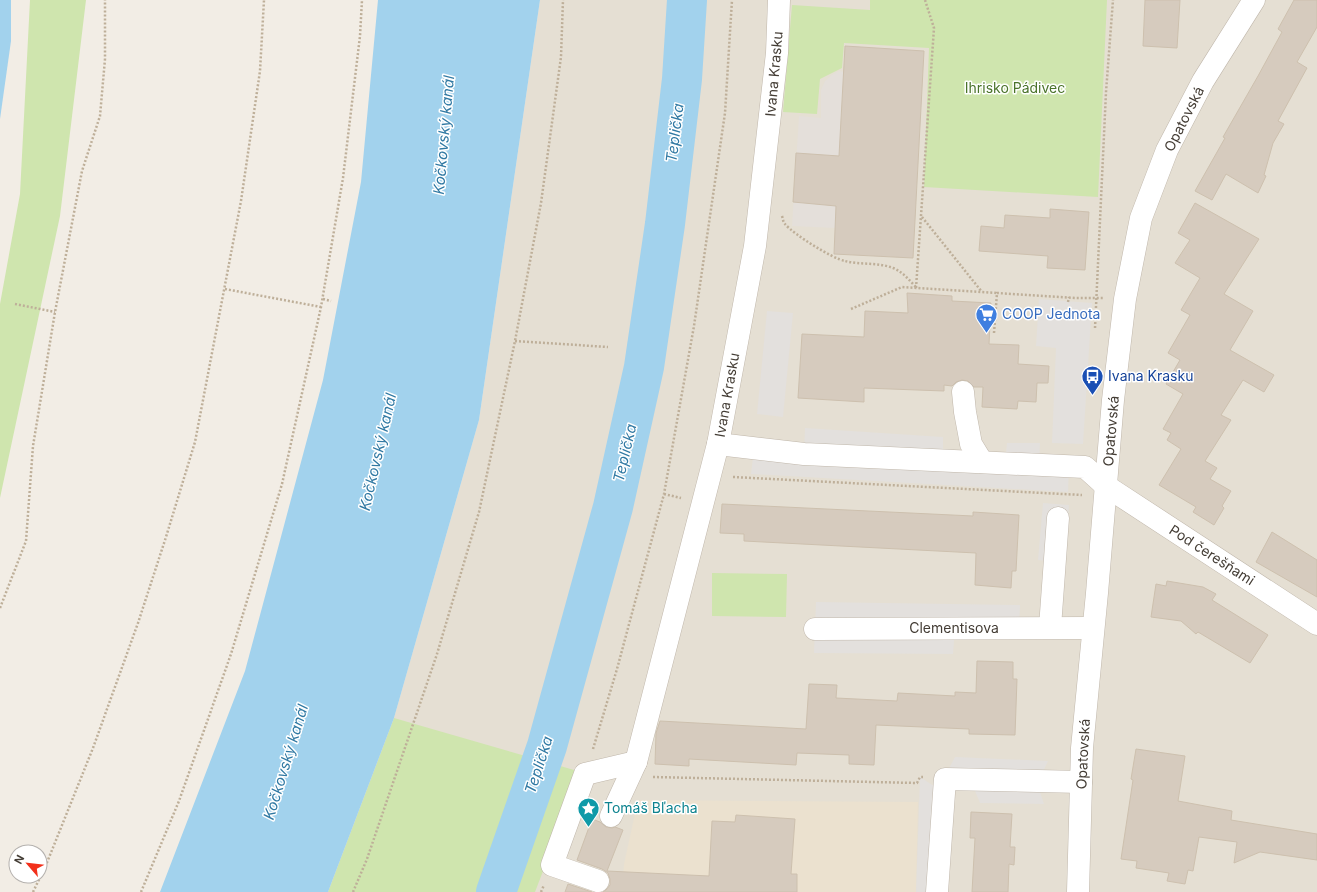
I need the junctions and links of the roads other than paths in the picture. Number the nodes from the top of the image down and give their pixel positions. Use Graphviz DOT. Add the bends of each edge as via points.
graph roads {
  1 [pos="779,0"];
  2 [pos="1254,0"];
  3 [pos="963,392"];
  4 [pos="718,444"];
  5 [pos="982,462"];
  6 [pos="1097,491"];
  7 [pos="1058,518"];
  8 [pos="1317,624"];
  9 [pos="1050,627"];
  10 [pos="1093,628"];
  11 [pos="815,629"];
  12 [pos="636,762"];
  13 [pos="1081,782"];
  14 [pos="611,816"];
  15 [pos="598,881"];
  16 [pos="938,892"];
  17 [pos="1078,892"];
  1 -- 4 [label="street, Ivana Krasku" via="777,53 755,246"];
  2 -- 6 [label="street, Opatovská" via="1203,81 1167,150 1141,218 1124,307 1113,400"];
  3 -- 5 [label="street" via="971,444"];
  4 -- 5 [label="street, Ivana Krasku" via="804,454"];
  4 -- 12 [label="street"];
  5 -- 6 [label="street, Ivana Krasku" via="1085,468"];
  6 -- 8 [label="street, Pod čerešňami"];
  6 -- 10 [label="street, Opatovská"];
  7 -- 9 [label="street"];
  9 -- 10 [label="street, Clementisova"];
  9 -- 11 [label="street, Clementisova"];
  10 -- 13 [label="street, Opatovská"];
  12 -- 14 [label="street"];
  12 -- 15 [label="street" via="585,774 552,865"];
  13 -- 16 [label="street" via="945,779"];
  13 -- 17 [label="street, Opatovská"];
}
